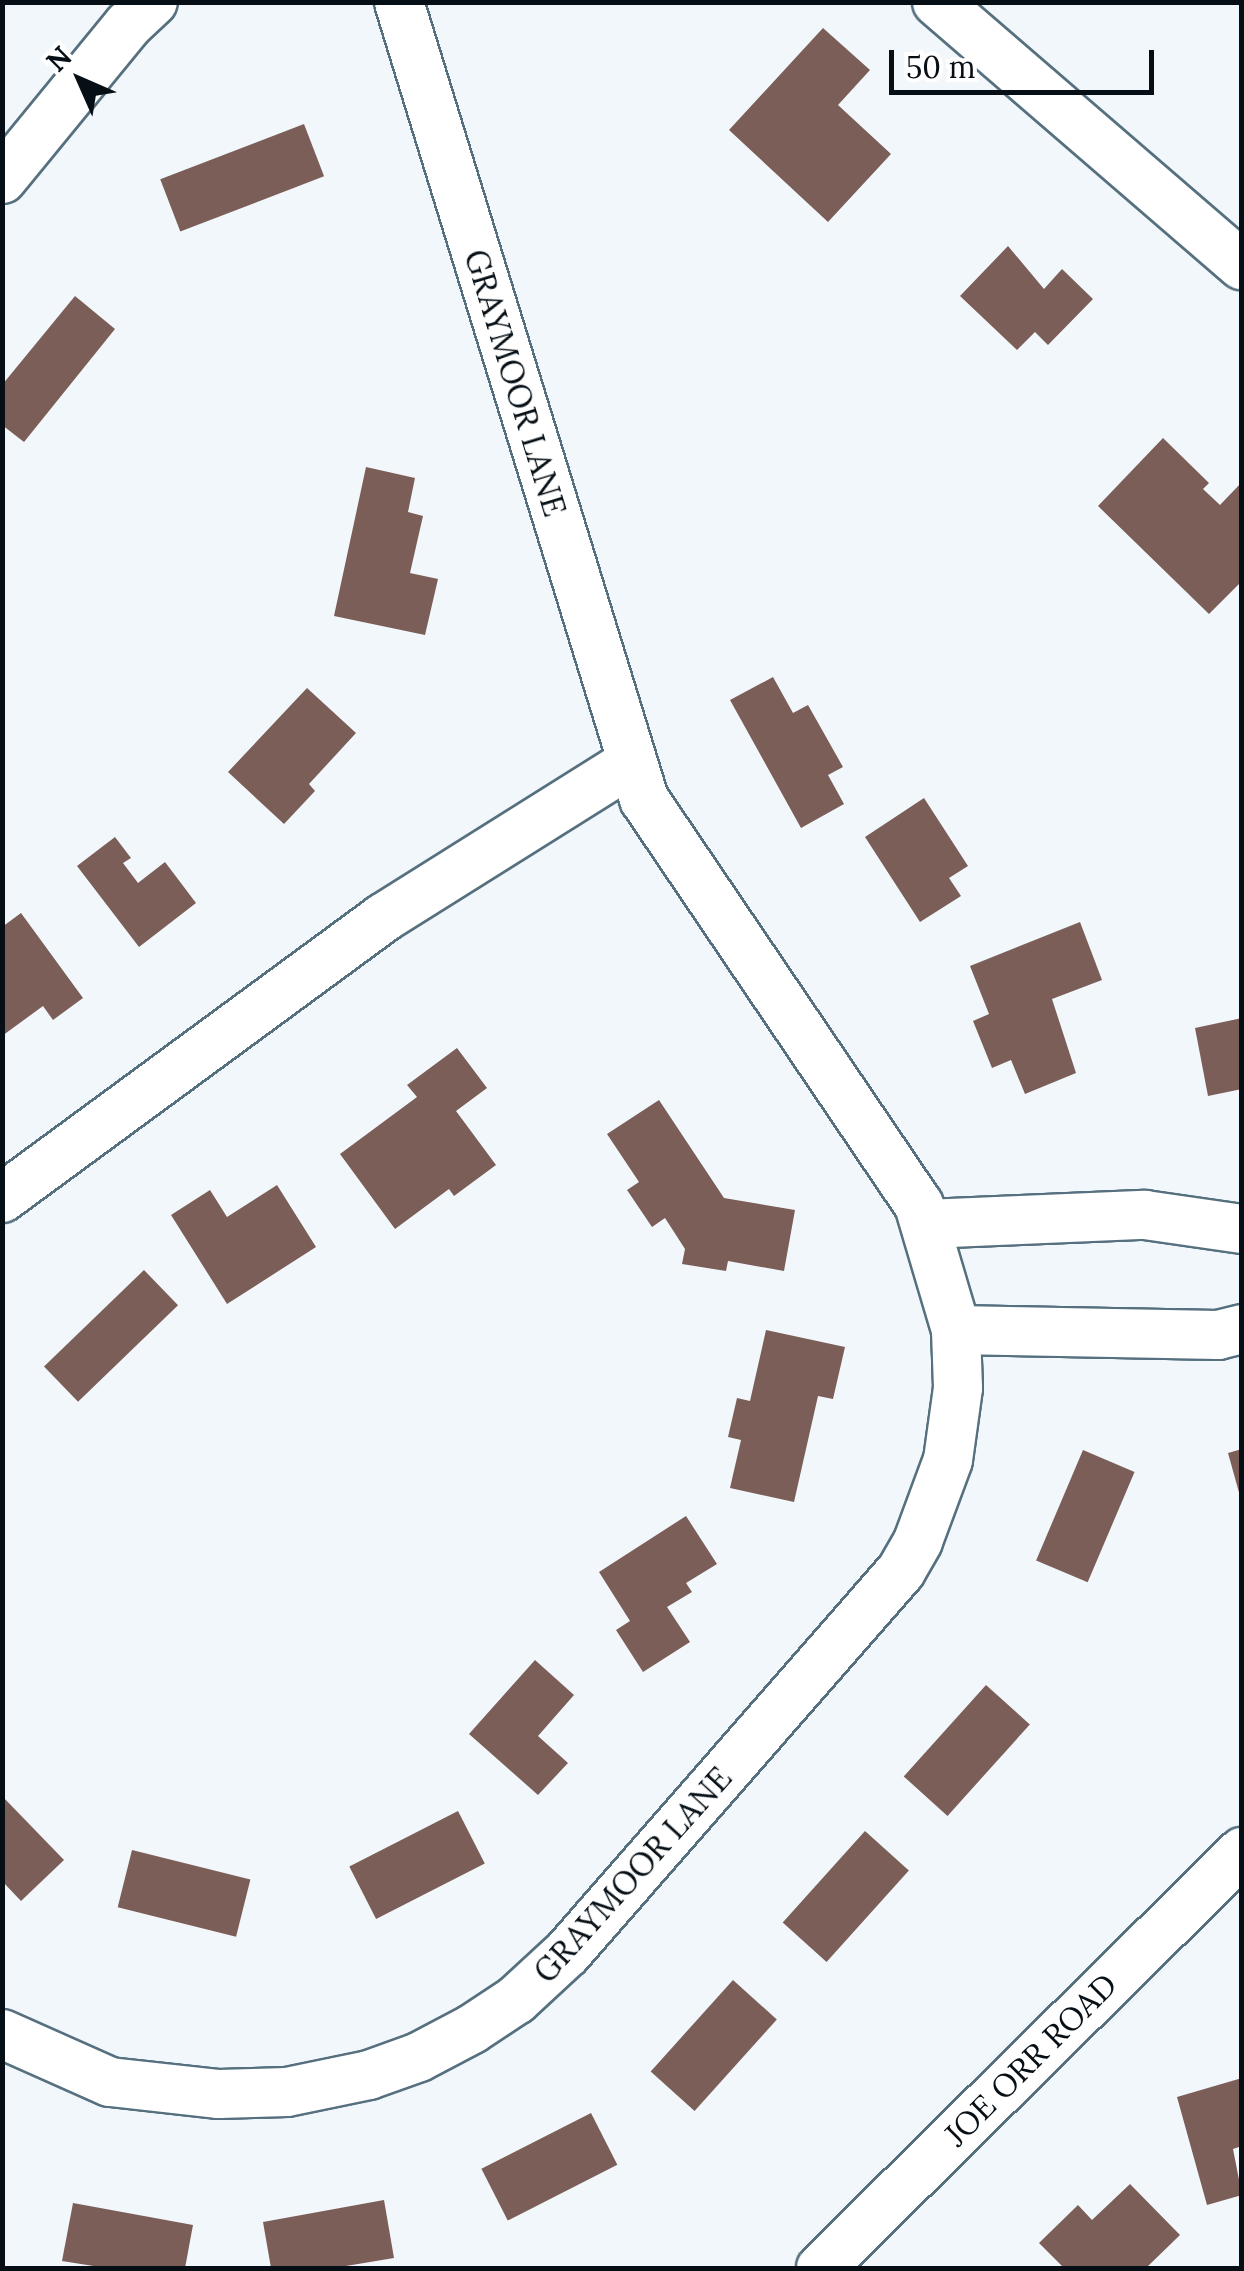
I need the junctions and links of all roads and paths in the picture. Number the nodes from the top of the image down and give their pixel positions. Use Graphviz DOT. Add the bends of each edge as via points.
graph roads {
  1 [pos="152,2"];
  2 [pos="399,2"];
  3 [pos="936,2"];
  4 [pos="2,180"];
  5 [pos="1242,265"];
  6 [pos="630,763"];
  7 [pos="2,1198"];
  8 [pos="926,1224"];
  9 [pos="1242,1229"];
  10 [pos="1242,1329"];
  11 [pos="956,1330"];
  12 [pos="1242,1852"];
  13 [pos="2,2034"];
  14 [pos="821,2268"];
  1 -- 4 [label="street"];
  2 -- 6 [label="street, GRAYMOOR LANE"];
  3 -- 5 [label="street"];
  6 -- 7 [label="street" via="383,918"];
  6 -- 8 [label="street, GRAYMOOR LANE" via="644,799"];
  8 -- 9 [label="street" via="1145,1215"];
  8 -- 11 [label="street, GRAYMOOR LANE"];
  10 -- 11 [label="street" via="1218,1336"];
  11 -- 13 [label="street, GRAYMOOR LANE" via="958,1388 948,1460 901,1571 567,1953 516,2000 419,2057 287,2092 184,2092 110,2082"];
  12 -- 14 [label="street, JOE ORR ROAD"];
}
